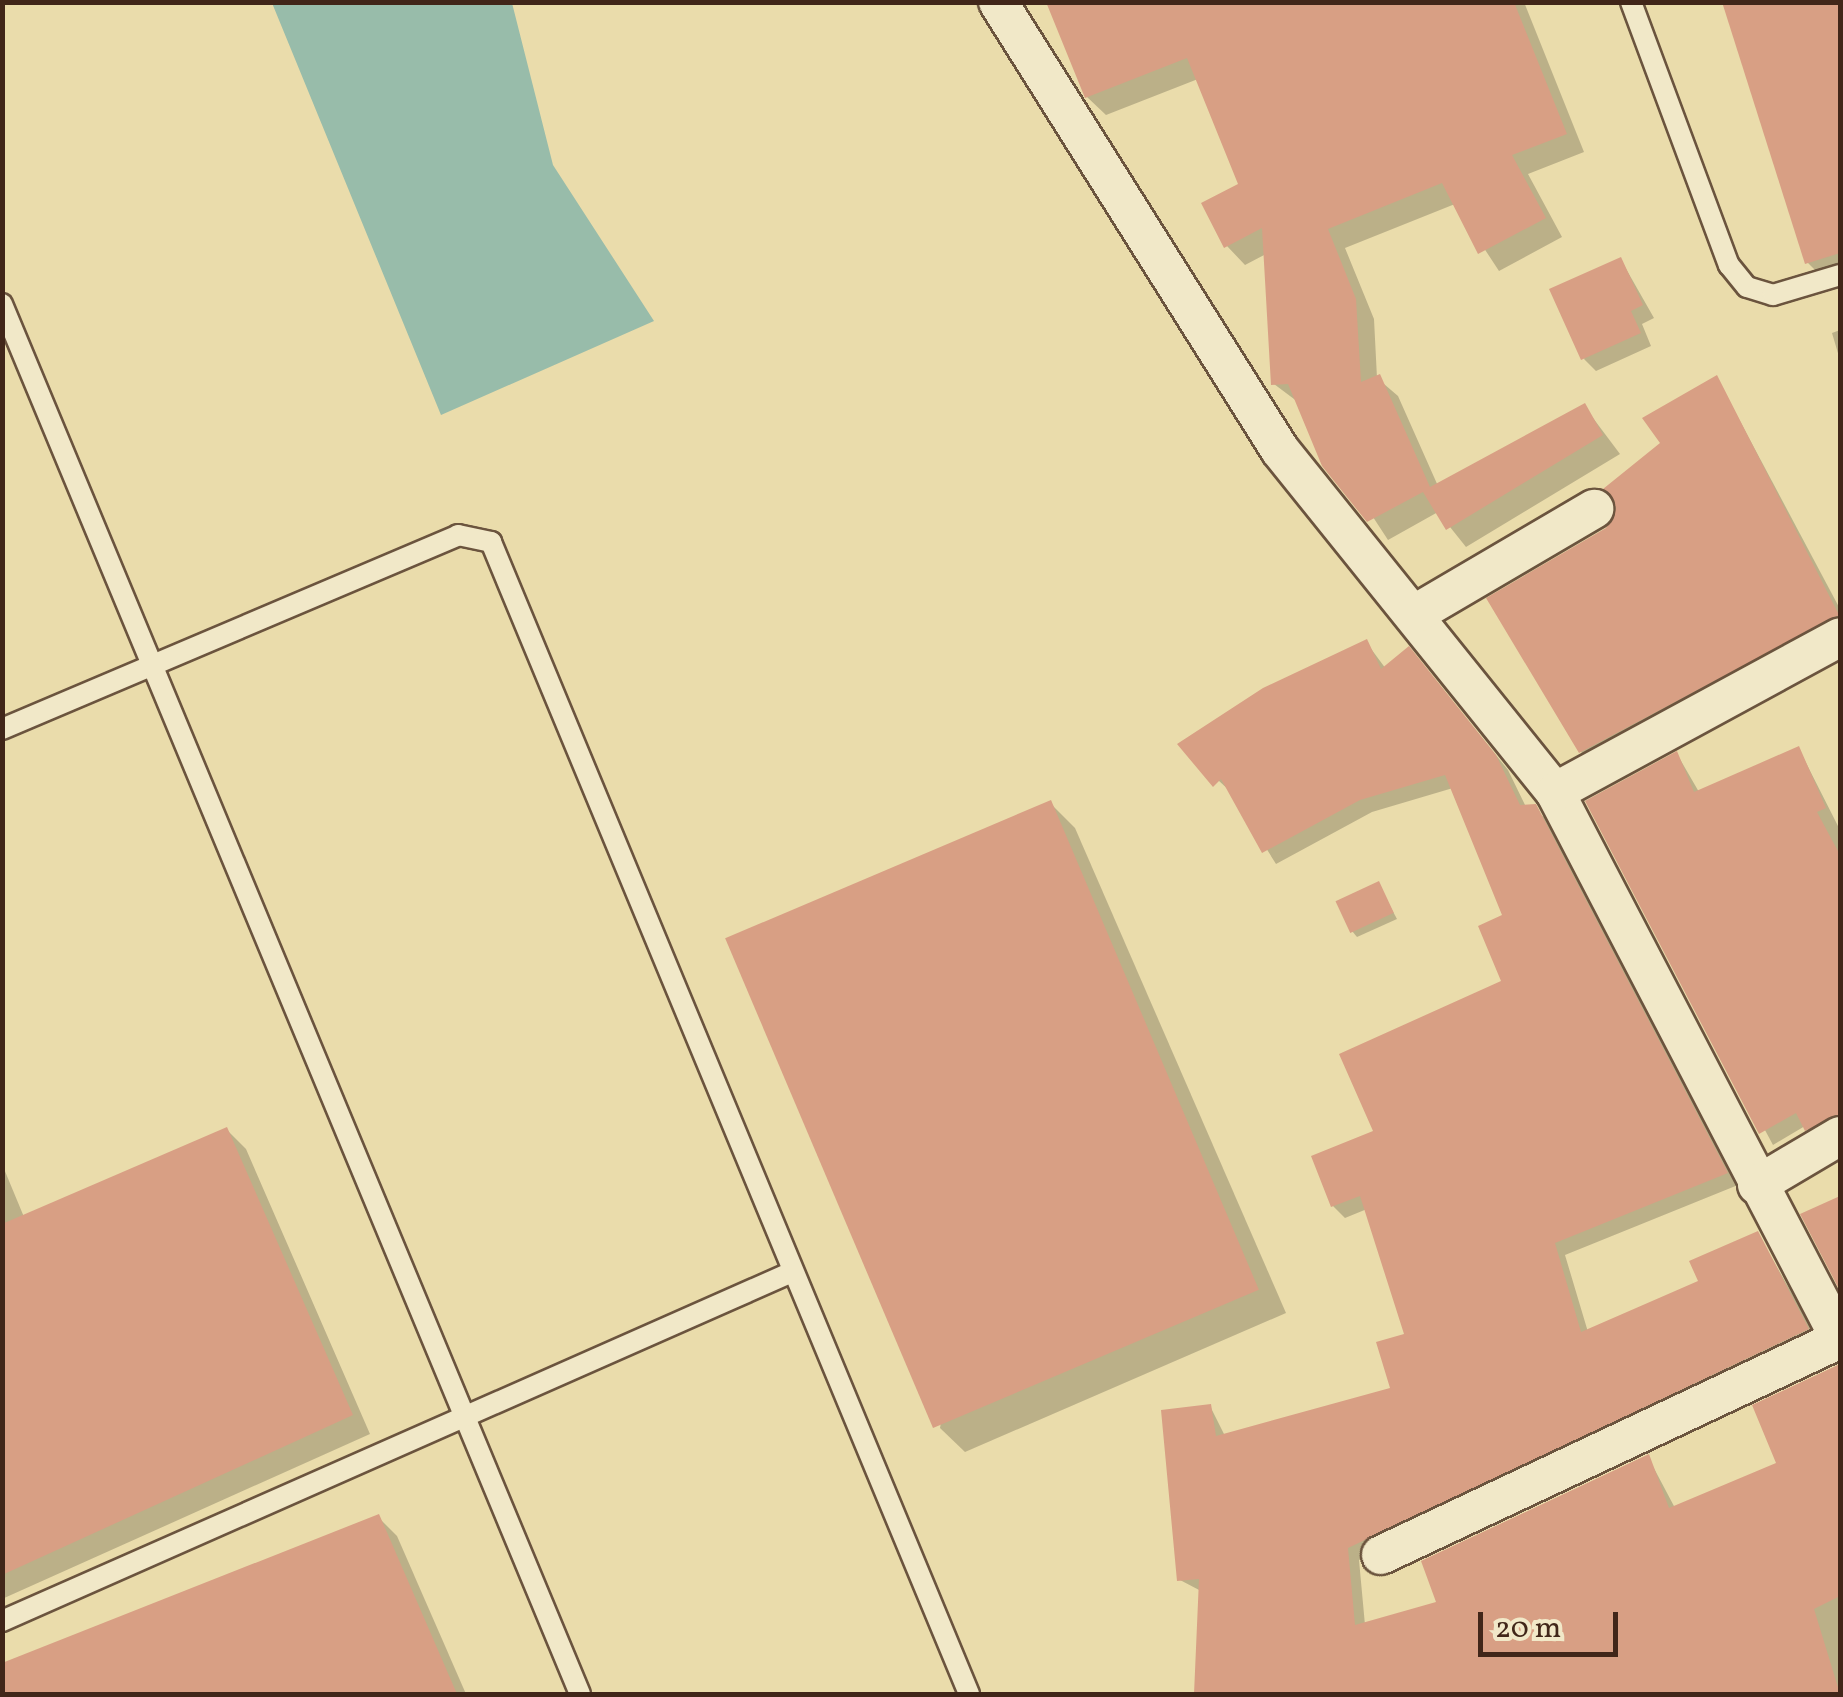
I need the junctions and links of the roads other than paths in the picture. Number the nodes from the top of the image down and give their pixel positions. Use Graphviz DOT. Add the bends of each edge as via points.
graph roads {
  1 [pos="998,2"];
  2 [pos="1631,2"];
  3 [pos="1840,276"];
  4 [pos="2,304"];
  5 [pos="1594,510"];
  6 [pos="1415,614"];
  7 [pos="1840,637"];
  8 [pos="154,665"];
  9 [pos="2,728"];
  10 [pos="1556,792"];
  11 [pos="1840,1136"];
  12 [pos="1757,1185"];
  13 [pos="792,1272"];
  14 [pos="1840,1339"];
  15 [pos="462,1412"];
  16 [pos="1381,1555"];
  17 [pos="2,1621"];
  18 [pos="580,1694"];
  19 [pos="969,1694"];
  1 -- 6 [label="street" via="1280,450"];
  2 -- 3 [label="lane" via="1730,266 1747,288 1773,295"];
  4 -- 8 [label="lane"];
  5 -- 6 [label="street"];
  6 -- 10 [label="street"];
  7 -- 10 [label="street"];
  8 -- 9 [label="lane"];
  8 -- 13 [label="lane" via="458,535 490,542"];
  8 -- 15 [label="lane"];
  10 -- 12 [label="street" via="1640,938"];
  11 -- 12 [label="street"];
  12 -- 14 [label="street"];
  13 -- 15 [label="lane"];
  13 -- 19 [label="lane"];
  14 -- 16 [label="street"];
  15 -- 17 [label="lane"];
  15 -- 18 [label="lane"];
}
